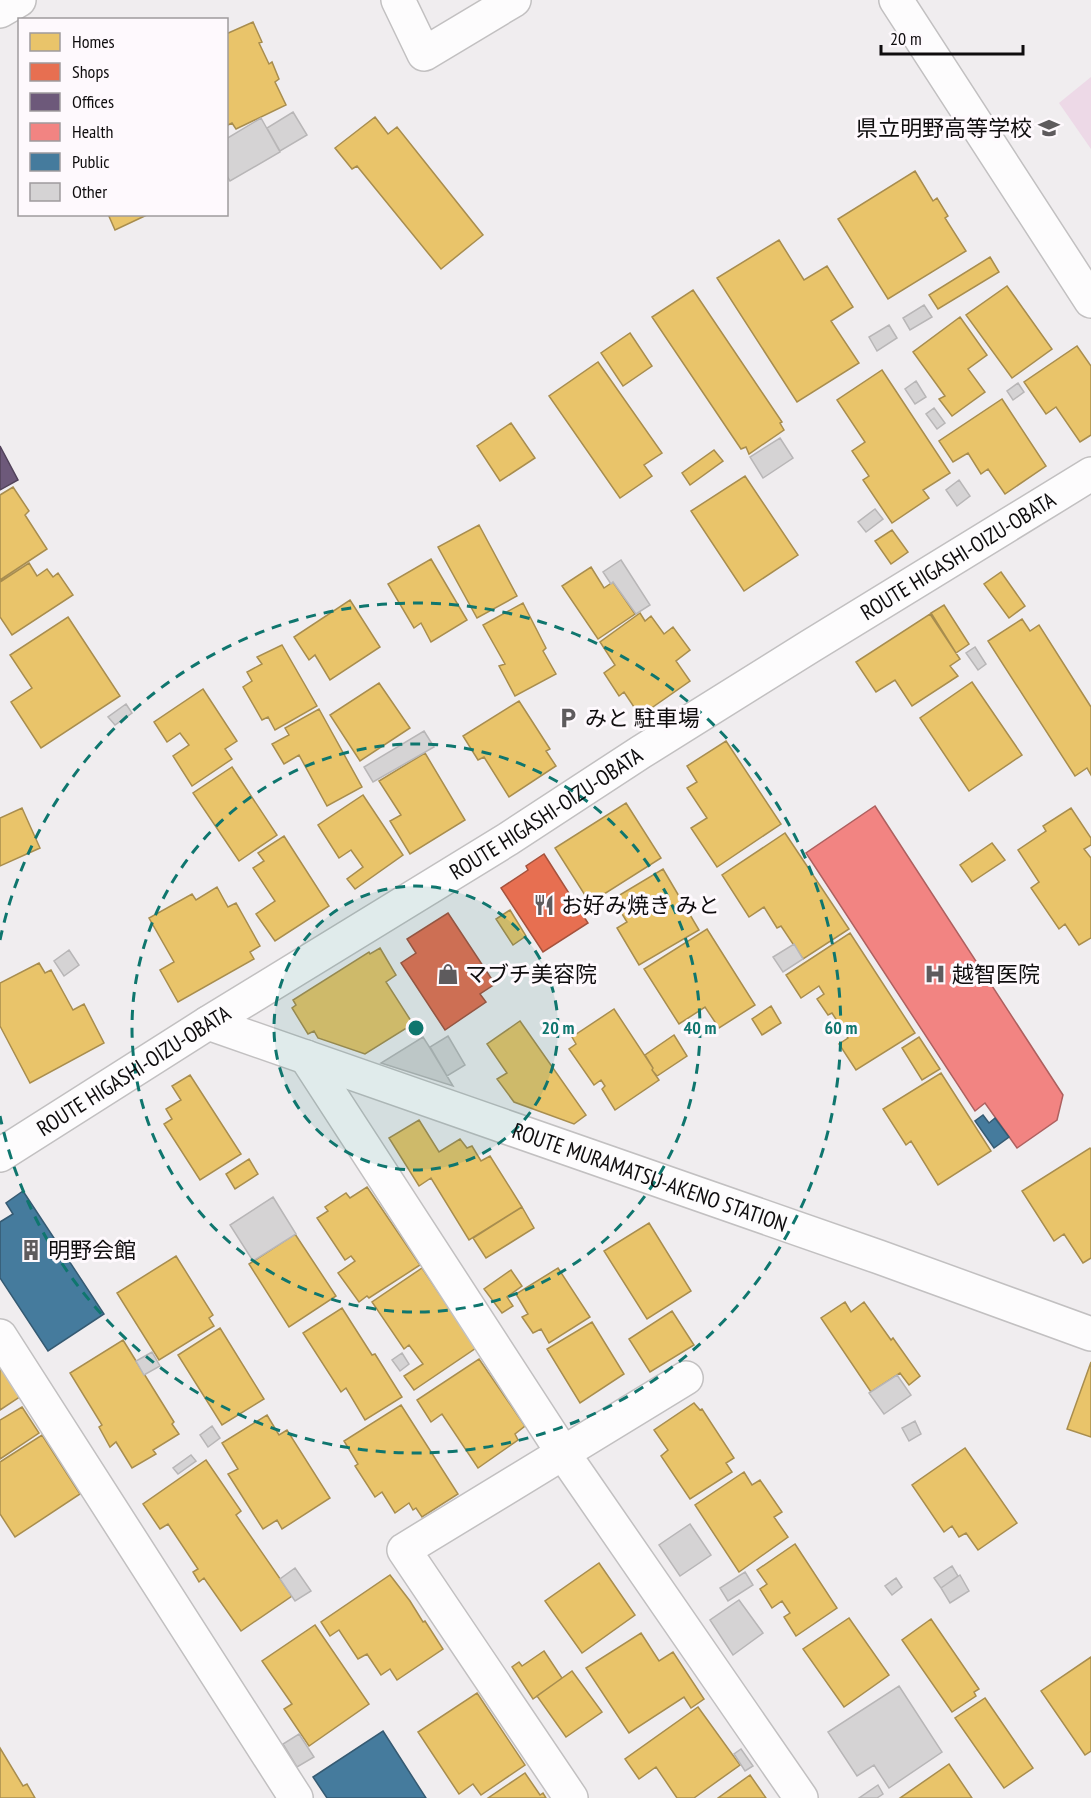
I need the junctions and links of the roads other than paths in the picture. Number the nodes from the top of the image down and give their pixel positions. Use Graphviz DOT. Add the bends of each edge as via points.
graph roads {
  1 [pos="19,0"];
  2 [pos="398,0"];
  3 [pos="514,0"];
  4 [pos="896,0"];
  5 [pos="0,11"];
  6 [pos="1091,301"];
  7 [pos="1091,474"];
  8 [pos="208,1023"];
  9 [pos="306,1057"];
  10 [pos="0,1155"];
  11 [pos="1091,1334"];
  12 [pos="0,1336"];
  13 [pos="686,1378"];
  14 [pos="563,1453"];
  15 [pos="296,1798"];
  16 [pos="571,1798"];
  17 [pos="801,1798"];
  1 -- 5 [label="street"];
  2 -- 3 [label="street" via="424,54"];
  4 -- 6 [label="street"];
  7 -- 8 [label="street, ROUTE HIGASHI-OIZU-OBATA"];
  8 -- 9 [label="street, ROUTE MURAMATSU-AKENO STATION"];
  8 -- 10 [label="street, ROUTE HIGASHI-OIZU-OBATA"];
  9 -- 11 [label="street, ROUTE MURAMATSU-AKENO STATION"];
  9 -- 14 [label="street"];
  12 -- 15 [label="street"];
  13 -- 14 [label="street"];
  14 -- 16 [label="street" via="404,1550"];
  14 -- 17 [label="street"];
}
